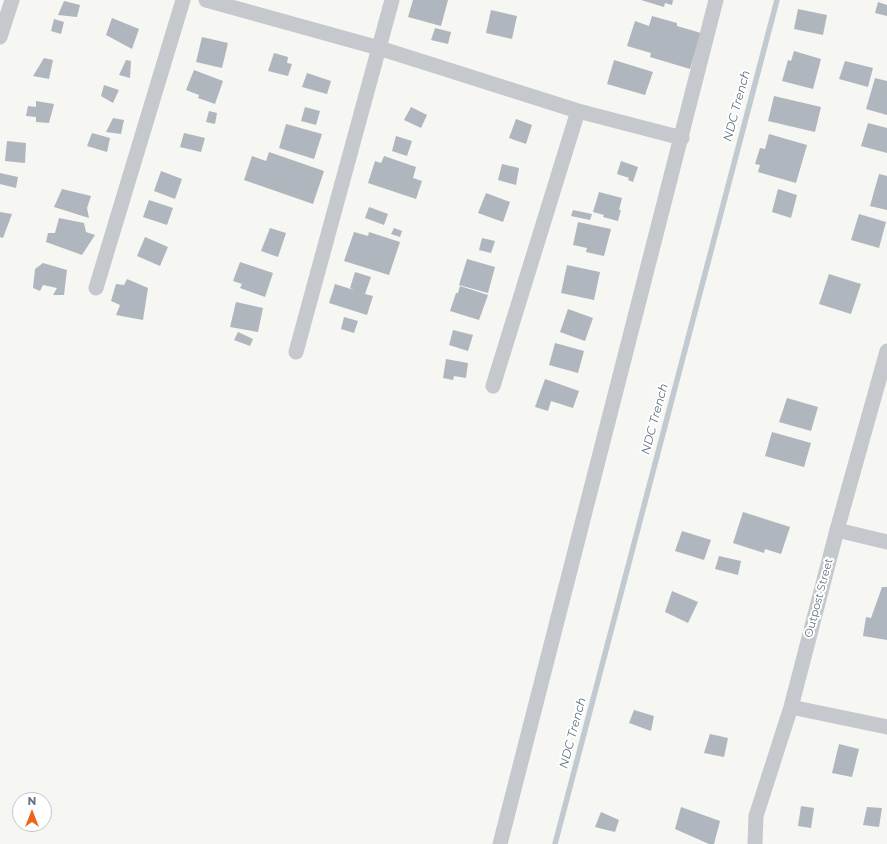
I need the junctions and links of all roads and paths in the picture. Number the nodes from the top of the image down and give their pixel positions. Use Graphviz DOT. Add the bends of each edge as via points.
graph roads {
  1 [pos="12,0"];
  2 [pos="183,0"];
  3 [pos="206,0"];
  4 [pos="392,0"];
  5 [pos="716,0"];
  6 [pos="0,37"];
  7 [pos="379,48"];
  8 [pos="578,111"];
  9 [pos="682,138"];
  10 [pos="96,288"];
  11 [pos="887,351"];
  12 [pos="296,352"];
  13 [pos="493,386"];
  14 [pos="837,530"];
  15 [pos="887,542"];
  16 [pos="791,707"];
  17 [pos="887,728"];
  18 [pos="500,844"];
  19 [pos="756,844"];
  1 -- 6 [label="street"];
  2 -- 10 [label="street"];
  3 -- 7 [label="street"];
  4 -- 7 [label="street"];
  5 -- 9 [label="street"];
  7 -- 8 [label="street"];
  7 -- 12 [label="street"];
  8 -- 9 [label="street"];
  8 -- 13 [label="street"];
  9 -- 18 [label="street"];
  11 -- 14 [label="street, Outpost Street"];
  14 -- 15 [label="street"];
  14 -- 16 [label="street, Outpost Street"];
  16 -- 17 [label="street"];
  16 -- 19 [label="street, Outpost Street" via="756,816"];
}
